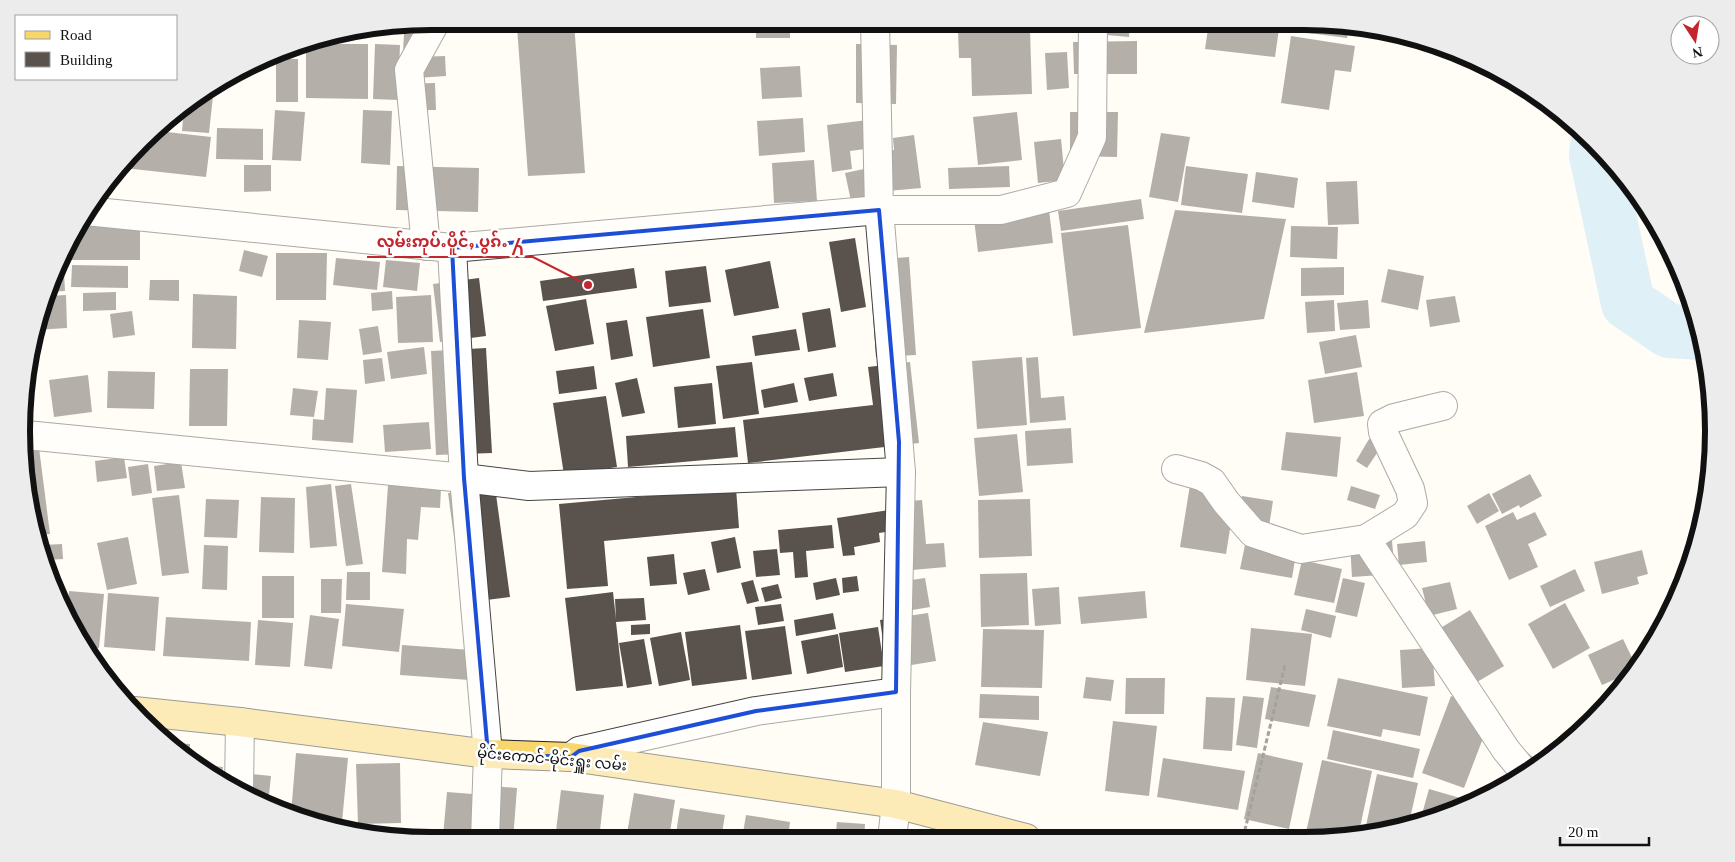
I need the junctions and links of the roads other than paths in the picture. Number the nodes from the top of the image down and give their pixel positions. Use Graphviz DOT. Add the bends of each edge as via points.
graph roads {
  1 [pos="431,30"];
  2 [pos="875,30"];
  3 [pos="1093,30"];
  4 [pos="879,210"];
  5 [pos="95,212"];
  6 [pos="439,247"];
  7 [pos="1443,406"];
  8 [pos="30,435"];
  9 [pos="1176,469"];
  10 [pos="901,472"];
  11 [pos="464,478"];
  12 [pos="1366,539"];
  13 [pos="896,692"];
  14 [pos="145,712"];
  15 [pos="240,722"];
  16 [pos="488,754"];
  17 [pos="571,757"];
  18 [pos="1521,768"];
  19 [pos="239,783"];
  20 [pos="896,804"];
  21 [pos="485,832"];
  22 [pos="893,832"];
  23 [pos="1003,832"];
  1 -- 6 [label="street" via="409,70"];
  2 -- 4 [label="street"];
  3 -- 4 [label="street" via="1092,137 1067,193 1001,210"];
  4 -- 6 [label="street"];
  4 -- 10 [label="street"];
  5 -- 6 [label="street"];
  6 -- 11 [label="street"];
  7 -- 12 [label="street" via="1382,424 1382,432 1410,489 1413,503 1405,515"];
  8 -- 11 [label="street"];
  9 -- 12 [label="street" via="1212,482 1253,533 1301,550"];
  10 -- 11 [label="street" via="529,486"];
  10 -- 13 [label="street"];
  11 -- 16 [label="street"];
  12 -- 18 [label="street"];
  13 -- 17 [label="street" via="756,712 579,751"];
  13 -- 20 [label="street"];
  14 -- 15 [label="main road, မိုင်းကောင်-မိုင်းရှူး လမ်း"];
  15 -- 16 [label="main road, မိုင်းကောင်-မိုင်းရှူး လမ်း"];
  15 -- 19 [label="street"];
  16 -- 17 [label="main road, မိုင်းကောင်-မိုင်းရှူး လမ်း"];
  16 -- 21 [label="street"];
  17 -- 20 [label="main road, မိုင်းကောင်-မိုင်းရှူး လမ်း"];
  20 -- 22 [label="street"];
  20 -- 23 [label="main road, မိုင်းကောင်-မိုင်းရှူး လမ်း"];
}
